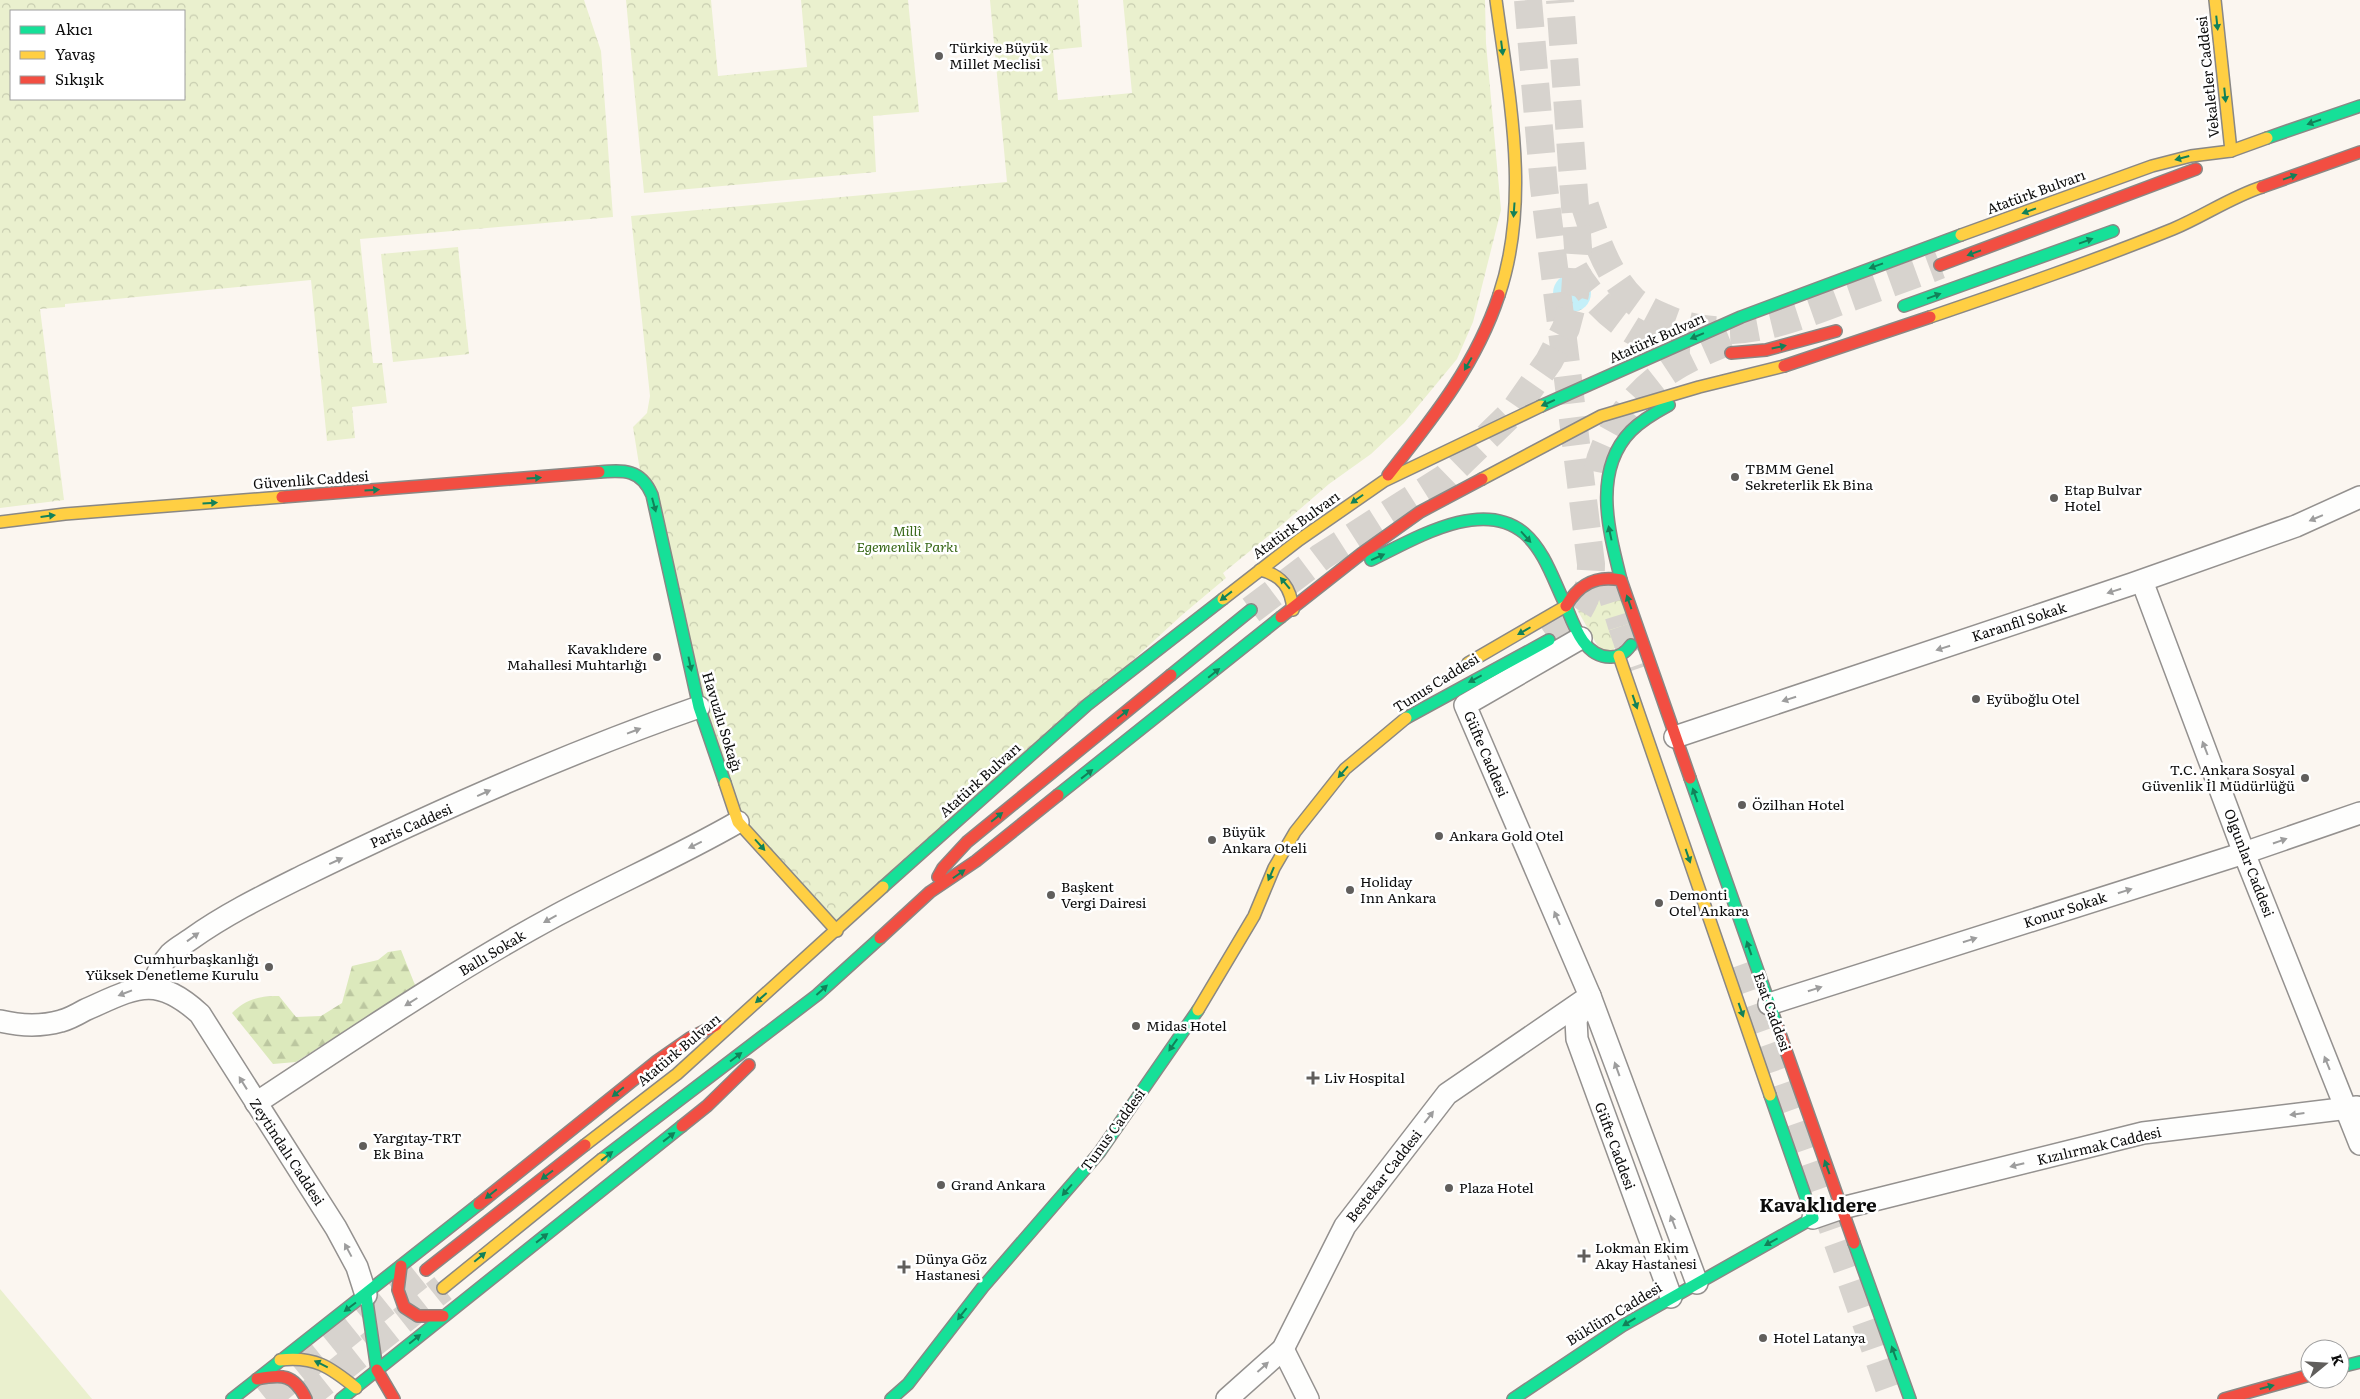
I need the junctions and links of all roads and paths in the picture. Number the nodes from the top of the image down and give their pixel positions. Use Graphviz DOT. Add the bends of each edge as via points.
graph roads {
  1 [pos="1496,0"];
  2 [pos="2215,0"];
  3 [pos="2360,106"];
  4 [pos="2231,151"];
  5 [pos="2360,152"];
  6 [pos="2244,193"];
  7 [pos="2204,201"];
  8 [pos="2127,226"];
  9 [pos="1940,265"];
  10 [pos="1889,312"];
  11 [pos="1843,328"];
  12 [pos="1731,353"];
  13 [pos="1699,387"];
  14 [pos="625,470"];
  15 [pos="1384,480"];
  16 [pos="2360,497"];
  17 [pos="0,522"];
  18 [pos="1260,570"];
  19 [pos="1333,577"];
  20 [pos="1621,580"];
  21 [pos="2142,581"];
  22 [pos="1566,606"];
  23 [pos="1251,610"];
  24 [pos="1292,610"];
  25 [pos="1636,623"];
  26 [pos="1581,638"];
  27 [pos="1549,640"];
  28 [pos="1619,656"];
  29 [pos="1459,668"];
  30 [pos="699,707"];
  31 [pos="1675,737"];
  32 [pos="1317,785"];
  33 [pos="2360,813"];
  34 [pos="738,822"];
  35 [pos="1296,832"];
  36 [pos="2244,854"];
  37 [pos="930,892"];
  38 [pos="837,931"];
  39 [pos="152,987"];
  40 [pos="1590,996"];
  41 [pos="1769,1004"];
  42 [pos="747,1010"];
  43 [pos="0,1021"];
  44 [pos="784,1021"];
  45 [pos="256,1104"];
  46 [pos="2352,1108"];
  47 [pos="1641,1137"];
  48 [pos="2360,1144"];
  49 [pos="1615,1148"];
  50 [pos="1842,1208"];
  51 [pos="1813,1218"];
  52 [pos="401,1266"];
  53 [pos="426,1270"];
  54 [pos="1697,1284"];
  55 [pos="443,1288"];
  56 [pos="366,1295"];
  57 [pos="1671,1297"];
  58 [pos="443,1316"];
  59 [pos="1283,1349"];
  60 [pos="280,1360"];
  61 [pos="377,1370"];
  62 [pos="2300,1378"];
  63 [pos="257,1379"];
  64 [pos="356,1388"];
  65 [pos="911,1392"];
  66 [pos="232,1399"];
  67 [pos="306,1399"];
  68 [pos="341,1399"];
  69 [pos="394,1399"];
  70 [pos="891,1399"];
  71 [pos="1226,1399"];
  72 [pos="1308,1399"];
  73 [pos="1514,1399"];
  74 [pos="1910,1399"];
  75 [pos="2224,1399"];
  1 -- 15 [label="main road, one-way" via="1515,163 1515,209 1509,260 1490,323 1469,363 1440,409"];
  2 -- 4 [label="main road, Vekaletler Caddesi, one-way"];
  3 -- 4 [label="main road, Atatürk Bulvarı, one-way"];
  4 -- 9 [label="main road, one-way" via="2158,185"];
  4 -- 15 [label="main road, Atatürk Bulvarı, one-way" via="2190,156 2152,166 1778,303 1665,350"];
  6 -- 5 [label="main road, one-way"];
  6 -- 7 [label="main road"];
  6 -- 13 [label="main road" via="2172,230 2015,288 1802,361"];
  10 -- 8 [label="main road, one-way"];
  12 -- 11 [label="main road, one-way" via="1766,350"];
  13 -- 19 [label="main road" via="1601,416 1532,451 1420,512"];
  20 -- 13 [label="main road, Esat Caddesi, one-way" via="1607,518 1609,468 1616,451 1643,420"];
  17 -- 14 [label="main road, Güvenlik Caddesi, one-way" via="75,513"];
  14 -- 30 [label="main road, Havuzlu Sokağı, one-way" via="641,476 650,489"];
  15 -- 18 [label="main road, Atatürk Bulvarı, one-way"];
  16 -- 21 [label="street, Karanfil Sokak, one-way" via="2296,526"];
  24 -- 18 [label="main road, one-way" via="1290,590 1284,581 1271,572"];
  18 -- 38 [label="main road, Atatürk Bulvarı, one-way" via="1087,705 915,857"];
  19 -- 22 [label="main road, one-way" via="1468,519 1492,518 1510,524 1524,534 1546,566"];
  19 -- 24 [label="main road"];
  20 -- 22 [label="main road" via="1610,577 1587,582 1577,589"];
  25 -- 20 [label="main road, Esat Caddesi, one-way"];
  21 -- 31 [label="street, Karanfil Sokak, one-way"];
  36 -- 21 [label="street, Olgunlar Caddesi, one-way"];
  22 -- 26 [label="main road"];
  22 -- 29 [label="main road, Tunus Caddesi, one-way"];
  37 -- 23 [label="main road, one-way" via="943,868 967,842"];
  37 -- 24 [label="main road, one-way" via="976,861"];
  25 -- 28 [label="main road" via="1629,649"];
  25 -- 31 [label="main road, Esat Caddesi"];
  26 -- 28 [label="main road" via="1593,652 1605,659"];
  40 -- 26 [label="street, Güfte Caddesi, one-way" via="1465,705"];
  27 -- 35 [label="main road, Tunus Caddesi, one-way" via="1408,716 1345,769"];
  28 -- 51 [label="main road, Esat Caddesi, one-way"];
  30 -- 34 [label="main road, Havuzlu Sokağı"];
  39 -- 30 [label="street, Paris Caddesi, one-way" via="157,972 171,953 205,928 259,898 529,773"];
  41 -- 31 [label="main road, Esat Caddesi, one-way"];
  32 -- 35 [label="main road, Tunus Caddesi" via="1300,809"];
  36 -- 33 [label="street, Konur Sokak, one-way"];
  34 -- 38 [label="main road, Havuzlu Sokağı, one-way"];
  34 -- 45 [label="street, Ballı Sokak, one-way" via="556,915 490,953"];
  35 -- 65 [label="main road, Tunus Caddesi, one-way" via="1274,868 1254,916 1202,1005 1099,1153 983,1287"];
  41 -- 36 [label="street, Konur Sokak, one-way"];
  46 -- 36 [label="street, Olgunlar Caddesi, one-way"];
  44 -- 37 [label="main road, one-way"];
  38 -- 42 [label="main road, Atatürk Bulvarı, one-way"];
  39 -- 43 [label="street, one-way" via="122,994 62,1021 30,1026"];
  45 -- 39 [label="street, Zeytindalı Caddesi, one-way" via="200,1014 176,994"];
  47 -- 40 [label="street, Güfte Caddesi, one-way"];
  40 -- 49 [label="street, Güfte Caddesi" via="1576,1020 1577,1039"];
  59 -- 40 [label="street, Bestekar Caddesi, one-way" via="1345,1226 1447,1094"];
  50 -- 41 [label="main road, Esat Caddesi, one-way"];
  42 -- 52 [label="main road, one-way" via="690,1038 657,1061"];
  42 -- 53 [label="main road, Atatürk Bulvarı, one-way" via="677,1074"];
  55 -- 44 [label="main road, one-way" via="616,1148"];
  58 -- 44 [label="main road, one-way" via="707,1106 751,1062"];
  56 -- 45 [label="street, Zeytindalı Caddesi, one-way" via="357,1267 336,1228"];
  46 -- 48 [label="street, Olgunlar Caddesi"];
  46 -- 50 [label="street, Kızılırmak Caddesi, one-way" via="2143,1133"];
  47 -- 49 [label="street"];
  54 -- 47 [label="street, Güfte Caddesi, one-way"];
  49 -- 57 [label="street, Güfte Caddesi"];
  50 -- 51 [label="street, Kızılırmak Caddesi"];
  74 -- 50 [label="main road, Esat Caddesi, one-way"];
  51 -- 54 [label="main road, Büklüm Caddesi, one-way"];
  52 -- 56 [label="main road"];
  52 -- 58 [label="main road" via="398,1294 404,1307 421,1318"];
  54 -- 57 [label="main road, Büklüm Caddesi"];
  56 -- 60 [label="main road, one-way"];
  56 -- 61 [label="main road"];
  57 -- 73 [label="main road, Büklüm Caddesi, one-way" via="1562,1363"];
  61 -- 58 [label="main road, one-way"];
  71 -- 59 [label="street, Bestekar Caddesi, one-way"];
  59 -- 72 [label="street"];
  60 -- 63 [label="main road"];
  64 -- 60 [label="main road, one-way" via="315,1360"];
  61 -- 64 [label="main road"];
  61 -- 69 [label="main road"];
  75 -- 62 [label="main road, one-way"];
  63 -- 66 [label="main road"];
  63 -- 67 [label="main road" via="288,1377 299,1385"];
  64 -- 68 [label="main road"];
  65 -- 70 [label="main road, Tunus Caddesi"];
}
